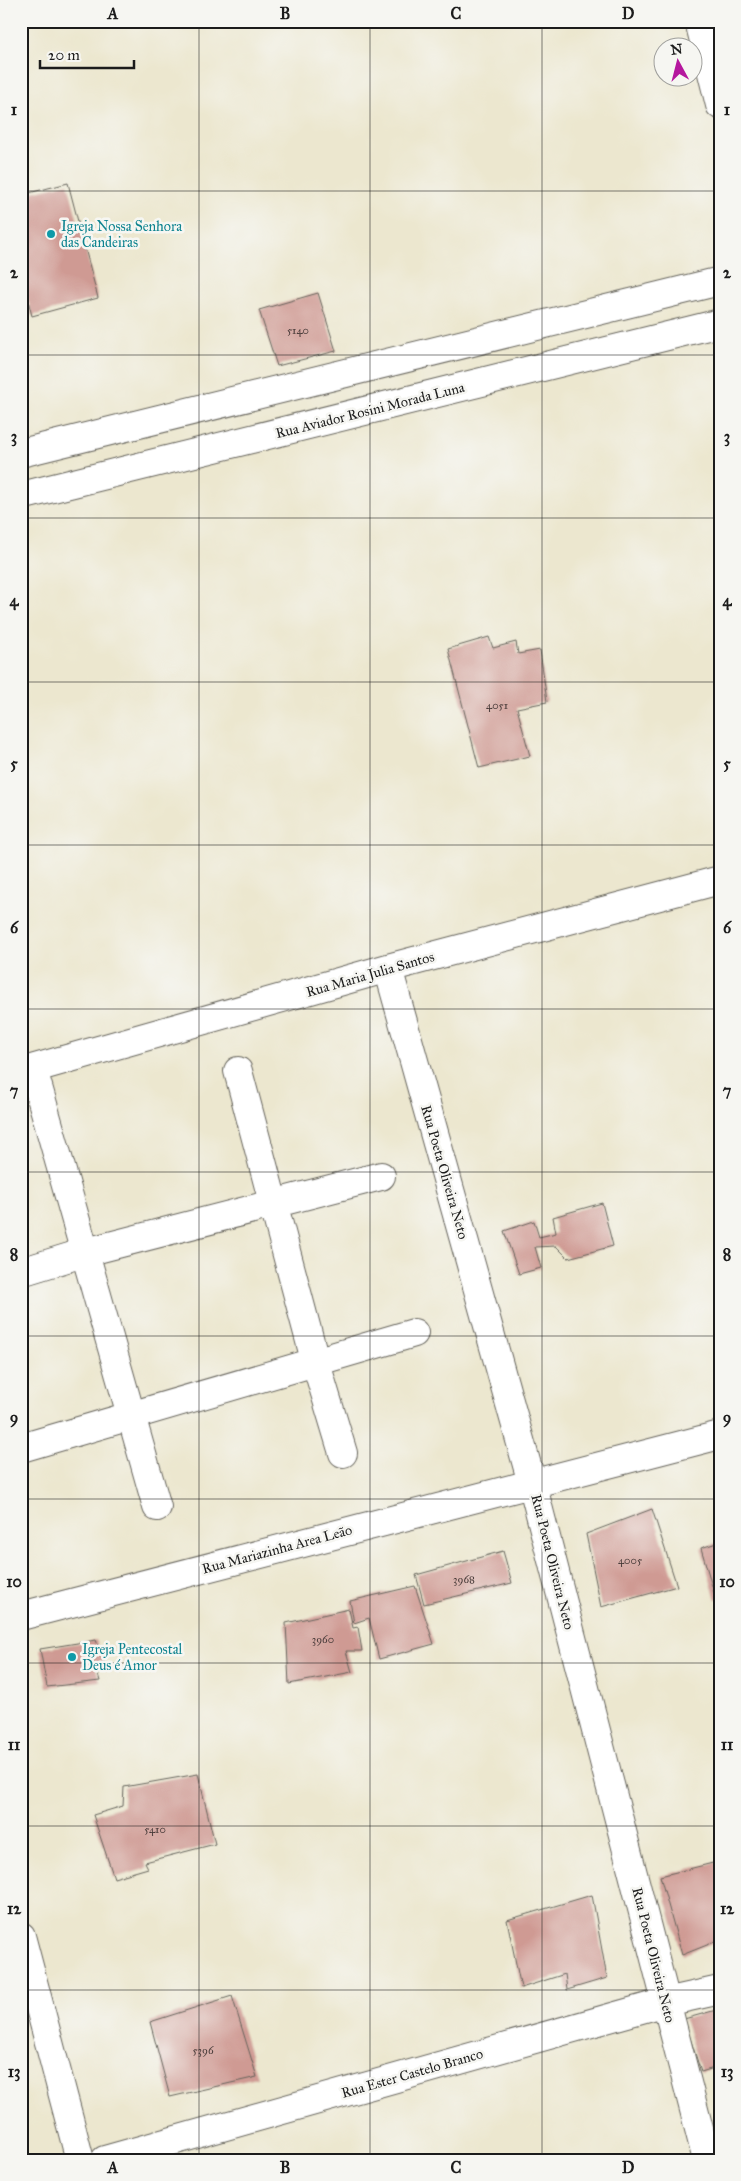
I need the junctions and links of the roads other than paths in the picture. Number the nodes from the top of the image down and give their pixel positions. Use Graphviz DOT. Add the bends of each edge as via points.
graph roads {
  1 [pos="699,21"];
  2 [pos="720,105"];
  3 [pos="720,281"];
  4 [pos="720,324"];
  5 [pos="21,453"];
  6 [pos="21,496"];
  7 [pos="720,880"];
  8 [pos="388,968"];
  9 [pos="27,1071"];
  10 [pos="238,1071"];
  11 [pos="381,1176"];
  12 [pos="274,1204"];
  13 [pos="86,1252"];
  14 [pos="21,1272"];
  15 [pos="414,1333"];
  16 [pos="315,1360"];
  17 [pos="132,1415"];
  18 [pos="720,1435"];
  19 [pos="21,1448"];
  20 [pos="343,1453"];
  21 [pos="532,1483"];
  22 [pos="158,1507"];
  23 [pos="21,1616"];
  24 [pos="21,1936"];
  25 [pos="720,1990"];
  26 [pos="666,2002"];
  27 [pos="80,2160"];
  28 [pos="105,2160"];
  29 [pos="707,2160"];
  1 -- 2 [label="street"];
  3 -- 5 [label="street"];
  4 -- 6 [label="street, Rua Aviador Rosini Morada Luna"];
  7 -- 8 [label="street, Rua Maria Julia Santos"];
  8 -- 9 [label="street, Rua Maria Julia Santos"];
  8 -- 21 [label="street, Rua Poeta Oliveira Neto"];
  9 -- 13 [label="street"];
  10 -- 12 [label="street"];
  11 -- 12 [label="street"];
  12 -- 13 [label="street"];
  12 -- 16 [label="street"];
  13 -- 14 [label="street"];
  13 -- 17 [label="street"];
  15 -- 16 [label="street"];
  16 -- 17 [label="street"];
  16 -- 20 [label="street"];
  17 -- 19 [label="street"];
  17 -- 22 [label="street"];
  18 -- 21 [label="street, Rua Mariazinha Area Leão"];
  21 -- 23 [label="street, Rua Mariazinha Area Leão"];
  21 -- 26 [label="street, Rua Poeta Oliveira Neto"];
  24 -- 27 [label="street"];
  25 -- 26 [label="street, Rua Ester Castelo Branco"];
  26 -- 28 [label="street, Rua Ester Castelo Branco"];
  26 -- 29 [label="street, Rua Poeta Oliveira Neto"];
}
